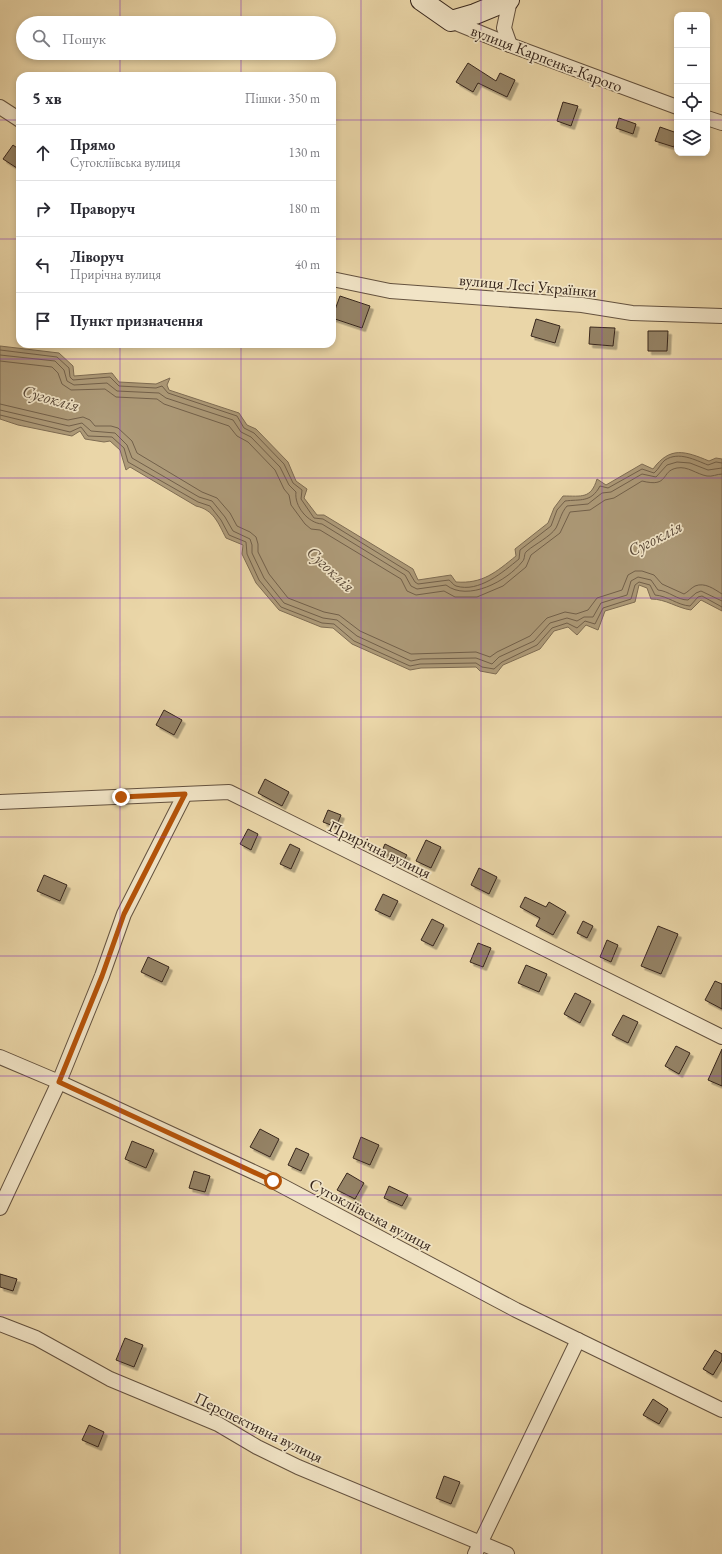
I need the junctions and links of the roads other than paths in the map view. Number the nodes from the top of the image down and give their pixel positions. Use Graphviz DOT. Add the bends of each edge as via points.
graph roads {
  1 [pos="421,0"];
  2 [pos="509,0"];
  3 [pos="451,21"];
  4 [pos="510,45"];
  5 [pos="674,106"];
  6 [pos="0,107"];
  7 [pos="16,117"];
  8 [pos="710,119"];
  9 [pos="722,123"];
  10 [pos="336,280"];
  11 [pos="722,316"];
  12 [pos="185,794"];
  13 [pos="0,802"];
  14 [pos="722,1037"];
  15 [pos="0,1057"];
  16 [pos="59,1082"];
  17 [pos="0,1208"];
  18 [pos="0,1324"];
  19 [pos="578,1340"];
  20 [pos="722,1410"];
  21 [pos="478,1548"];
  22 [pos="507,1554"];
  1 -- 3 [label="street, вулиця Карпенка-Карого"];
  2 -- 3 [label="street"];
  2 -- 4 [label="street" via="504,28"];
  3 -- 4 [label="street, вулиця Карпенка-Карого"];
  4 -- 5 [label="street, вулиця Карпенка-Карого"];
  6 -- 7 [label="street"];
  8 -- 9 [label="street"];
  10 -- 11 [label="street, вулиця Лесі Українки" via="390,291 582,305 632,313"];
  12 -- 13 [label="street, Прирічна вулиця"];
  12 -- 14 [label="street, Прирічна вулиця" via="229,792"];
  12 -- 16 [label="street" via="124,914"];
  15 -- 16 [label="street, Сугокліївська вулиця"];
  16 -- 17 [label="street"];
  16 -- 19 [label="street, Сугокліївська вулиця" via="273,1181 516,1310"];
  18 -- 21 [label="street, Перспективна вулиця" via="36,1338 110,1380 218,1424 298,1467"];
  19 -- 20 [label="street, Сугокліївська вулиця"];
  19 -- 21 [label="street"];
  21 -- 22 [label="street, Перспективна вулиця"];
}
